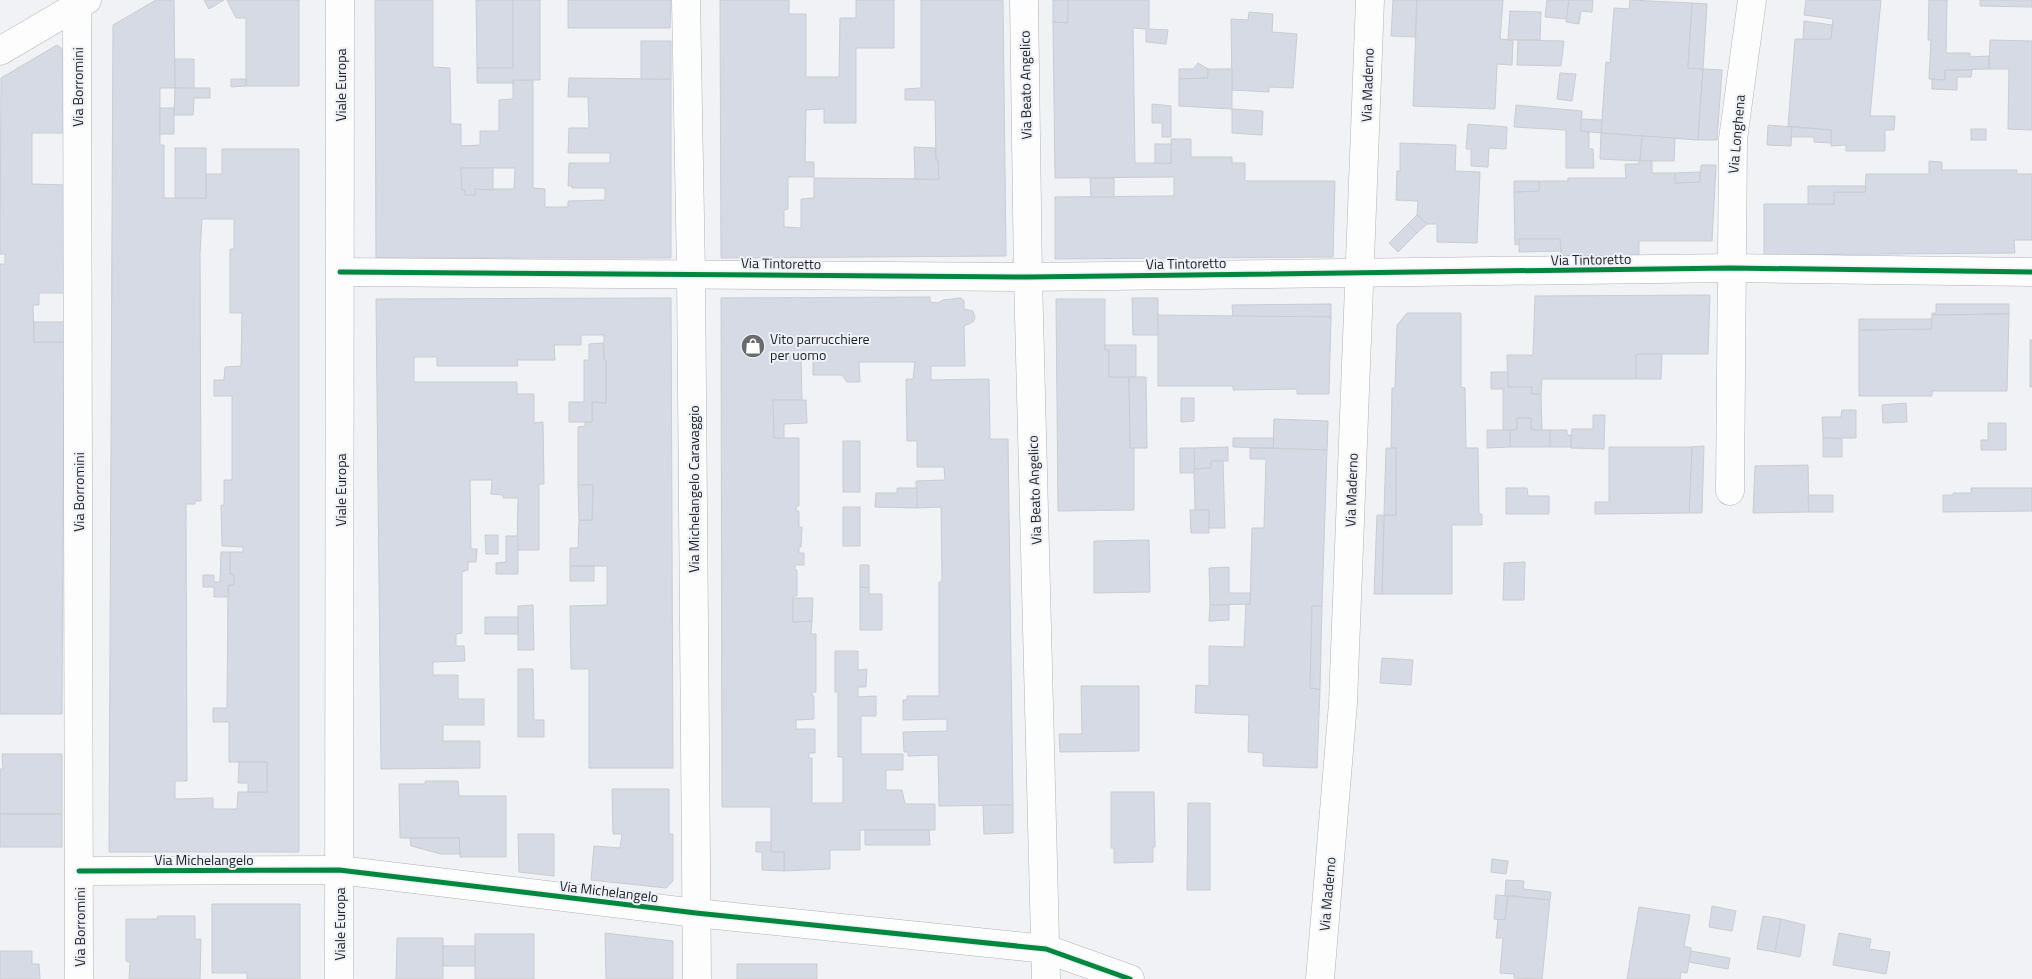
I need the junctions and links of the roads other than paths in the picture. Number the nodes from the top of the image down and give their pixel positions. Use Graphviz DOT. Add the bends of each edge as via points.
graph roads {
  1 [pos="340,0"];
  2 [pos="686,0"];
  3 [pos="1024,0"];
  4 [pos="1370,0"];
  5 [pos="1752,0"];
  6 [pos="82,3"];
  7 [pos="0,51"];
  8 [pos="1731,268"];
  9 [pos="340,272"];
  10 [pos="1359,272"];
  11 [pos="2032,272"];
  12 [pos="691,273"];
  13 [pos="1028,277"];
  14 [pos="1730,491"];
  15 [pos="339,870"];
  16 [pos="79,871"];
  17 [pos="696,912"];
  18 [pos="1046,949"];
  19 [pos="79,979"];
  20 [pos="339,979"];
  21 [pos="697,979"];
  22 [pos="1046,979"];
  23 [pos="1130,979"];
  24 [pos="1320,979"];
  1 -- 9 [label="street, Viale Europa"];
  2 -- 12 [label="street, Via Michelangelo Caravaggio"];
  3 -- 13 [label="street, Via Beato Angelico"];
  4 -- 10 [label="street, Via Maderno"];
  5 -- 8 [label="street, Via Longhena" via="1733,139"];
  6 -- 7 [label="street"];
  6 -- 16 [label="street, Via Borromini"];
  8 -- 10 [label="street, Via Tintoretto"];
  8 -- 11 [label="street, Via Tintoretto"];
  8 -- 14 [label="street, Via Longhena"];
  9 -- 12 [label="street, Via Tintoretto"];
  9 -- 15 [label="street, Viale Europa"];
  10 -- 13 [label="street, Via Tintoretto"];
  10 -- 24 [label="street, Via Maderno" via="1343,703"];
  12 -- 13 [label="street, Via Tintoretto"];
  12 -- 17 [label="street, Via Michelangelo Caravaggio"];
  13 -- 18 [label="street, Via Beato Angelico"];
  15 -- 16 [label="street, Via Michelangelo"];
  15 -- 17 [label="street, Via Michelangelo"];
  15 -- 20 [label="street, Viale Europa"];
  16 -- 19 [label="street, Via Borromini"];
  17 -- 18 [label="street, Via Michelangelo"];
  17 -- 21 [label="street, Via Michelangelo Caravaggio"];
  18 -- 22 [label="street, Via Beato Angelico"];
  18 -- 23 [label="street, Via Michelangelo"];
}
